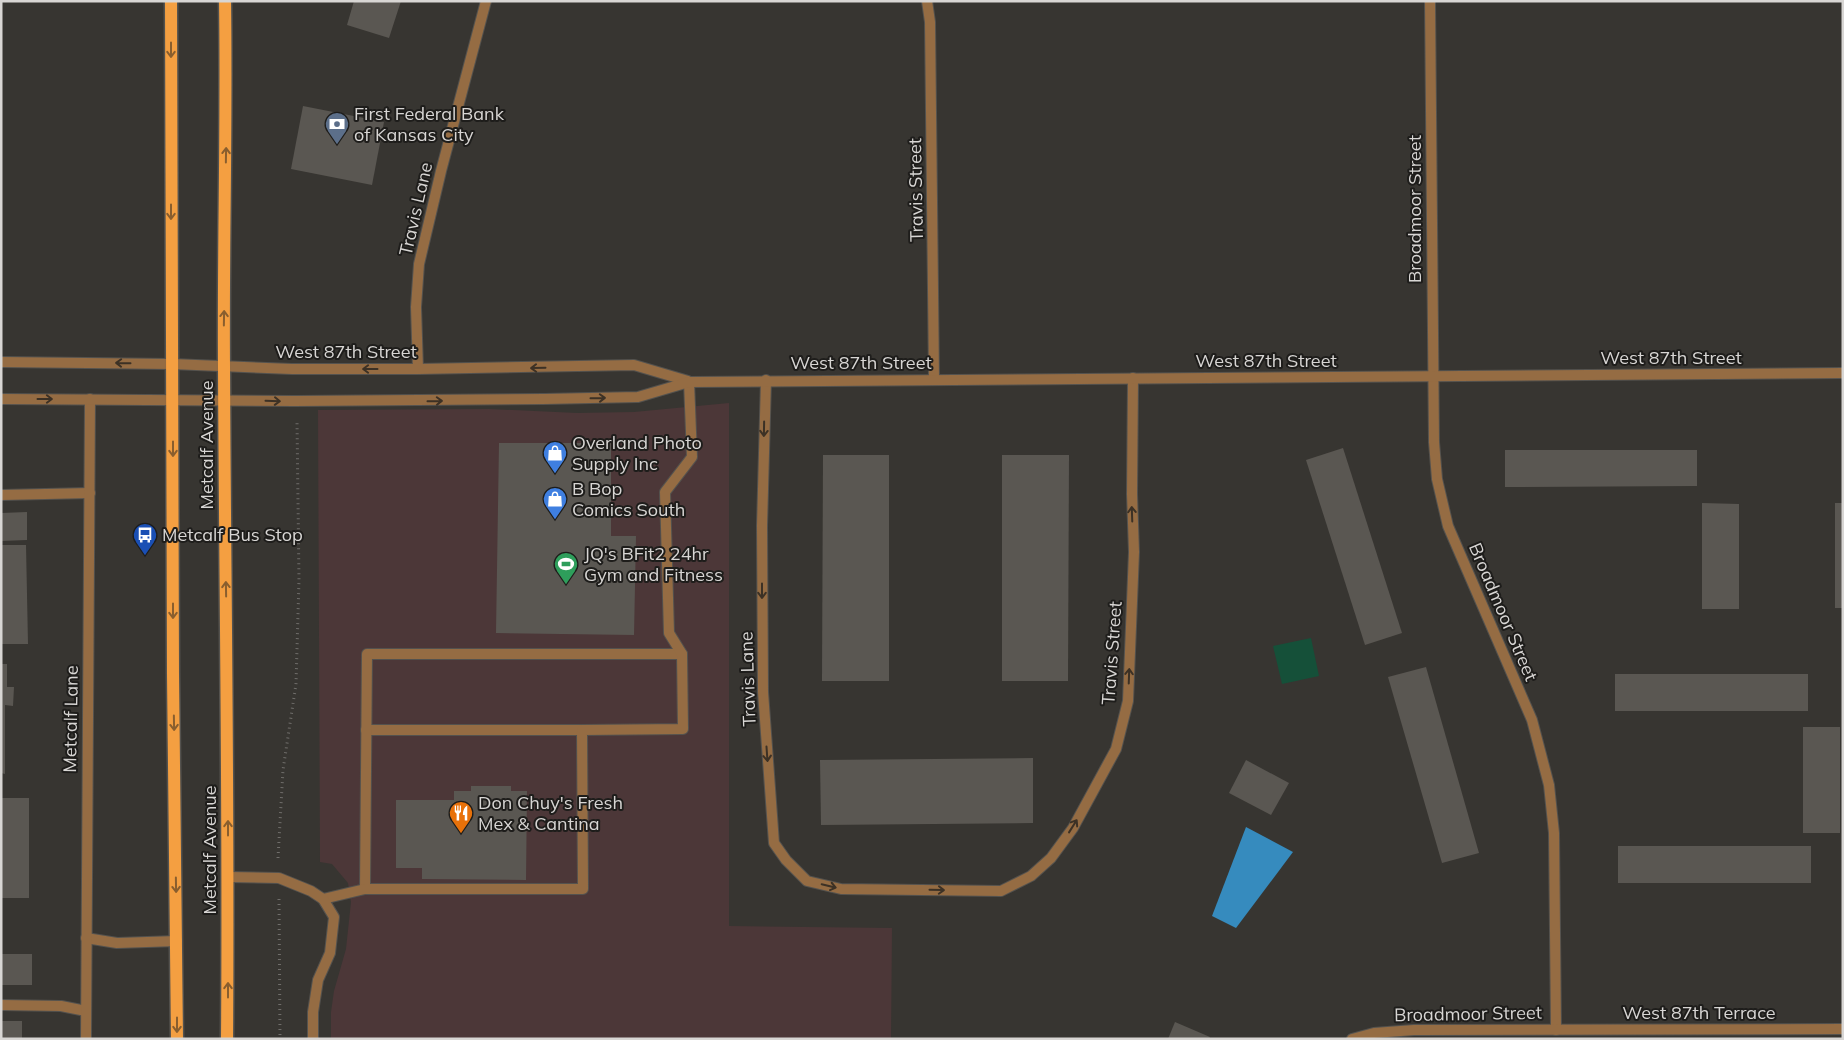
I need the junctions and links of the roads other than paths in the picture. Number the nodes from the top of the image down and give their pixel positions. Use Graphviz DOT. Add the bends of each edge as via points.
graph roads {
  1 [pos="171,1"];
  2 [pos="225,1"];
  3 [pos="486,1"];
  4 [pos="927,1"];
  5 [pos="1430,1"];
  6 [pos="1,362"];
  7 [pos="172,364"];
  8 [pos="224,366"];
  9 [pos="418,369"];
  10 [pos="1843,373"];
  11 [pos="1433,376"];
  12 [pos="1133,378"];
  13 [pos="934,379"];
  14 [pos="766,380"];
  15 [pos="689,382"];
  16 [pos="1,399"];
  17 [pos="90,399"];
  18 [pos="172,400"];
  19 [pos="224,400"];
  20 [pos="90,493"];
  21 [pos="1,495"];
  22 [pos="682,654"];
  23 [pos="366,730"];
  24 [pos="582,730"];
  25 [pos="228,877"];
  26 [pos="364,889"];
  27 [pos="889,889"];
  28 [pos="323,899"];
  29 [pos="86,938"];
  30 [pos="177,941"];
  31 [pos="1,1005"];
  32 [pos="86,1011"];
  33 [pos="1843,1029"];
  34 [pos="1556,1030"];
  35 [pos="86,1039"];
  36 [pos="177,1039"];
  37 [pos="227,1039"];
  38 [pos="313,1039"];
  39 [pos="1352,1039"];
  1 -- 7 [label="main road, Metcalf Avenue, one-way"];
  8 -- 2 [label="main road, Metcalf Avenue, one-way"];
  3 -- 9 [label="street, Travis Lane" via="419,264 416,307"];
  4 -- 13 [label="street, Travis Street" via="930,22"];
  5 -- 11 [label="street, Broadmoor Street"];
  7 -- 6 [label="street, West 87th Street, one-way"];
  7 -- 8 [label="street, West 87th Street"];
  7 -- 18 [label="main road, Metcalf Avenue"];
  9 -- 8 [label="street, West 87th Street, one-way"];
  8 -- 19 [label="main road, Metcalf Avenue"];
  15 -- 9 [label="street, West 87th Street, one-way" via="634,365"];
  10 -- 11 [label="street, West 87th Street"];
  11 -- 12 [label="street, West 87th Street"];
  11 -- 34 [label="street, Broadmoor Street" via="1437,479 1448,526 1532,720 1549,784 1554,834"];
  12 -- 13 [label="street, West 87th Street"];
  27 -- 12 [label="street, Travis Street, one-way" via="1001,890 1031,876 1051,858 1073,828 1116,749 1128,701 1134,552"];
  13 -- 14 [label="street, West 87th Street"];
  14 -- 15 [label="street, West 87th Street"];
  14 -- 27 [label="street, Travis Lane, one-way" via="762,526 763,692 774,843 808,881 841,889"];
  19 -- 15 [label="street, West 87th Street, one-way" via="638,396"];
  15 -- 22 [label="street" via="692,457 665,492 669,634"];
  16 -- 17 [label="street, West 87th Street, one-way"];
  17 -- 18 [label="street, West 87th Street"];
  17 -- 20 [label="street, Metcalf Lane"];
  18 -- 19 [label="street, West 87th Street"];
  18 -- 30 [label="main road, Metcalf Avenue, one-way"];
  25 -- 19 [label="main road, Metcalf Avenue, one-way"];
  20 -- 21 [label="street"];
  20 -- 29 [label="street, Metcalf Lane"];
  22 -- 23 [label="street" via="367,654"];
  22 -- 24 [label="street" via="683,729"];
  23 -- 24 [label="street"];
  23 -- 26 [label="street"];
  24 -- 26 [label="street" via="583,889"];
  25 -- 28 [label="street" via="279,878 311,890"];
  37 -- 25 [label="main road, Metcalf Avenue, one-way"];
  26 -- 28 [label="street"];
  28 -- 38 [label="street" via="334,917 330,953 318,980"];
  29 -- 30 [label="street" via="117,943"];
  29 -- 32 [label="street, Metcalf Lane"];
  30 -- 36 [label="main road, Metcalf Avenue, one-way"];
  31 -- 32 [label="street" via="60,1006"];
  32 -- 35 [label="street, Metcalf Lane"];
  33 -- 34 [label="street, West 87th Terrace"];
  34 -- 39 [label="street, Broadmoor Street" via="1414,1030 1374,1032"];
}
